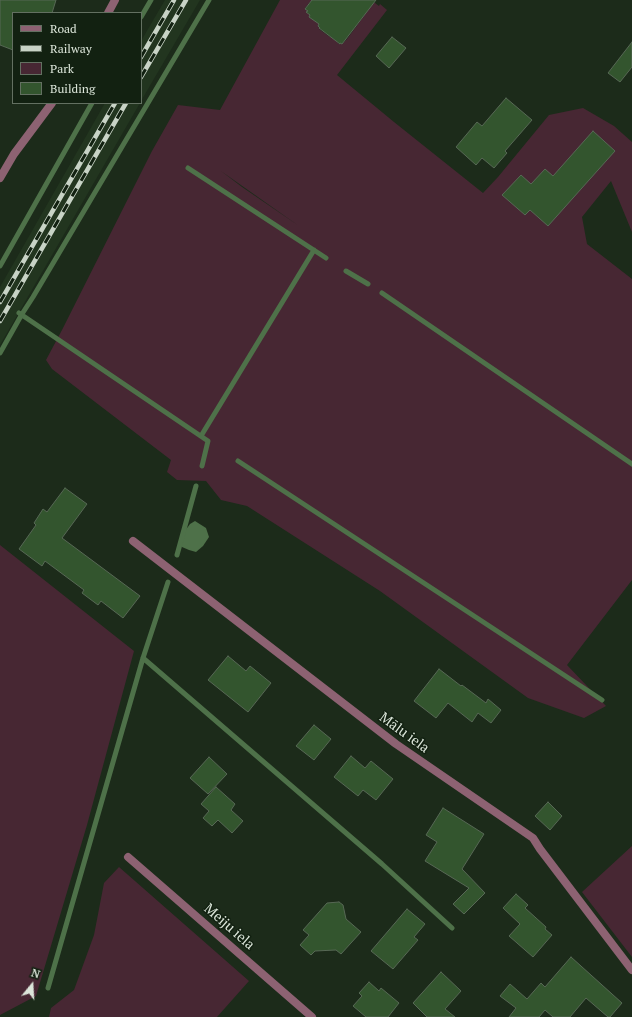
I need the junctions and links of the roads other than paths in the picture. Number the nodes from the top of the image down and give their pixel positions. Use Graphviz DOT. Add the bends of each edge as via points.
graph roads {
  1 [pos="115,0"];
  2 [pos="109,12"];
  3 [pos="51,104"];
  4 [pos="0,178"];
  5 [pos="133,541"];
  6 [pos="128,857"];
  7 [pos="632,970"];
  8 [pos="312,1017"];
  1 -- 2 [label="street"];
  3 -- 4 [label="street" via="14,154"];
  5 -- 7 [label="street, Mālu iela" via="396,744 533,838"];
  6 -- 8 [label="street, Meiju iela"];
}
